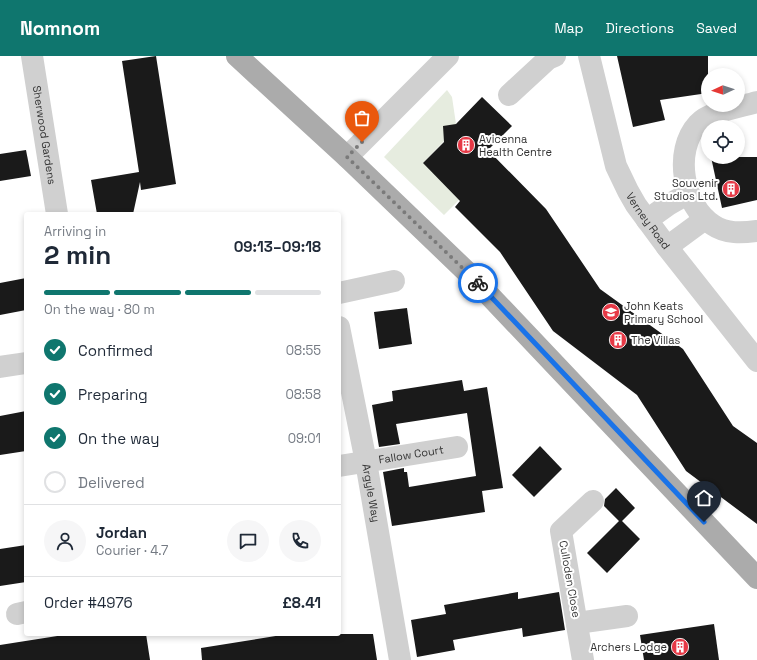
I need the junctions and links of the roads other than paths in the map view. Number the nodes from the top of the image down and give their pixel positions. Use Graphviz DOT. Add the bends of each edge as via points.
graph roads {
  1 [pos="32,56"];
  2 [pos="237,56"];
  3 [pos="448,56"];
  4 [pos="555,56"];
  5 [pos="589,56"];
  6 [pos="509,95"];
  7 [pos="757,102"];
  8 [pos="347,157"];
  9 [pos="689,193"];
  10 [pos="57,212"];
  11 [pos="705,219"];
  12 [pos="647,220"];
  13 [pos="757,231"];
  14 [pos="667,247"];
  15 [pos="394,282"];
  16 [pos="341,293"];
  17 [pos="341,337"];
  18 [pos="757,361"];
  19 [pos="24,363"];
  20 [pos="0,367"];
  21 [pos="457,448"];
  22 [pos="366,462"];
  23 [pos="341,466"];
  24 [pos="593,501"];
  25 [pos="757,578"];
  26 [pos="627,616"];
  27 [pos="577,623"];
  28 [pos="400,660"];
  29 [pos="584,660"];
  1 -- 10 [label="street, Sherwood Gardens"];
  2 -- 8 [label="main road"];
  3 -- 8 [label="street"];
  4 -- 6 [label="street" via="548,59"];
  5 -- 12 [label="street, Verney Road" via="616,166 628,191"];
  7 -- 9 [label="street" via="710,116 698,124 688,138 684,153 683,165"];
  8 -- 25 [label="main road" via="470,275"];
  9 -- 11 [label="street"];
  9 -- 12 [label="street"];
  11 -- 13 [label="street" via="726,231"];
  11 -- 14 [label="street"];
  12 -- 14 [label="street, Verney Road"];
  14 -- 18 [label="street, Verney Road"];
  15 -- 16 [label="street"];
  17 -- 22 [label="street, Argyle Way"];
  19 -- 20 [label="street"];
  21 -- 22 [label="street, Fallow Court"];
  22 -- 23 [label="street, Fallow Court"];
  22 -- 28 [label="street, Argyle Way"];
  24 -- 27 [label="street, Culloden Close" via="561,531"];
  26 -- 27 [label="street, Culloden Close"];
  27 -- 29 [label="street, Culloden Close"];
}
